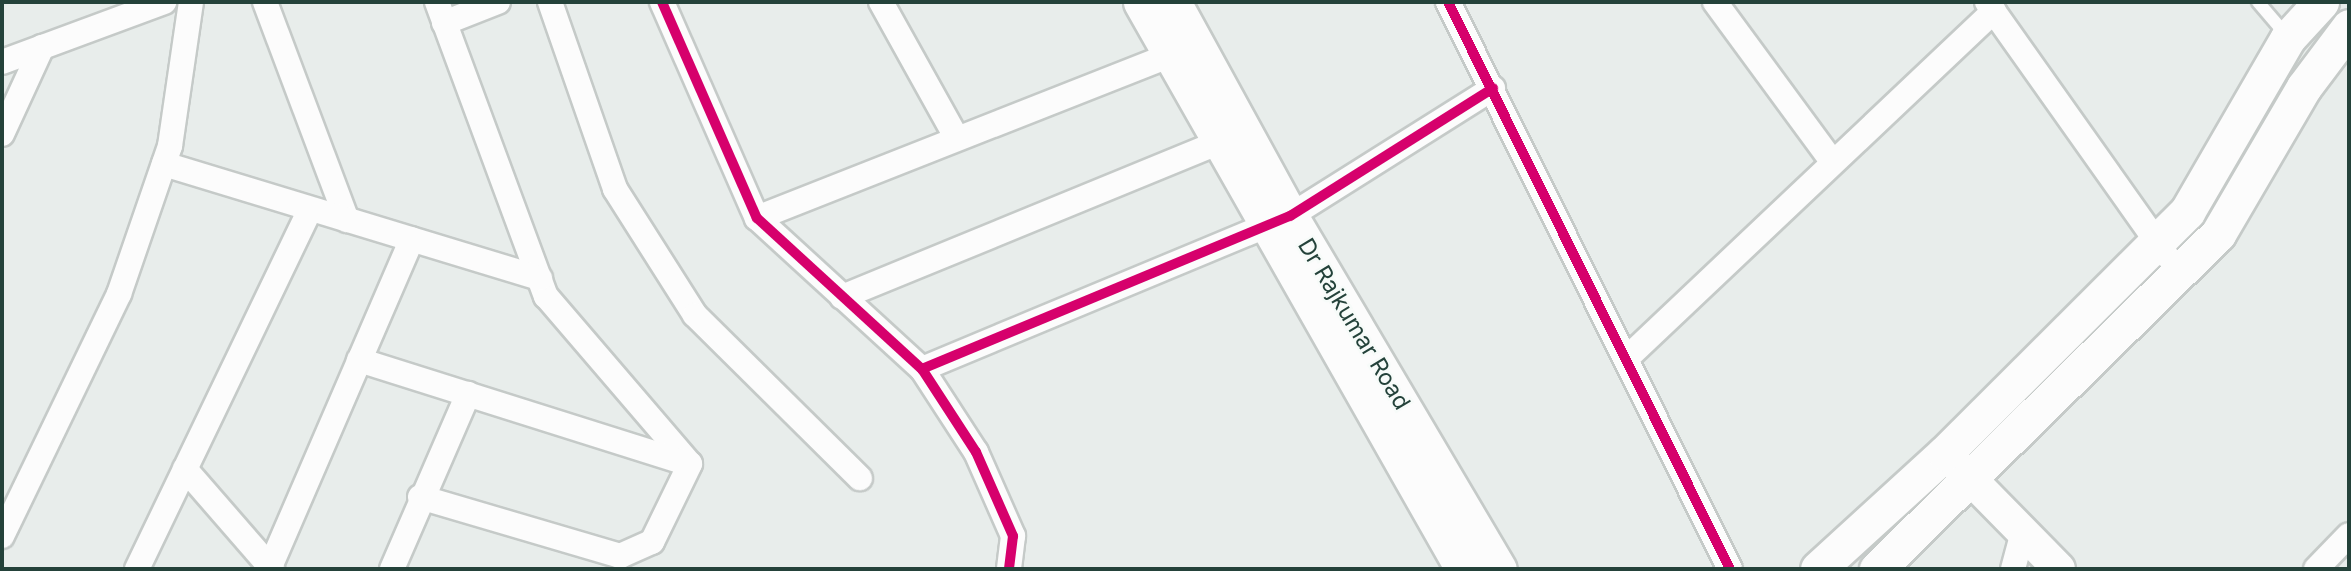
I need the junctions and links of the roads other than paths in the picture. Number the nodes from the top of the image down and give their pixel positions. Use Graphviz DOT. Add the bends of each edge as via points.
graph roads {
  1 [pos="164,2"];
  2 [pos="191,2"];
  3 [pos="265,2"];
  4 [pos="498,2"];
  5 [pos="551,2"];
  6 [pos="662,2"];
  7 [pos="881,2"];
  8 [pos="1141,2"];
  9 [pos="1173,2"];
  10 [pos="1448,2"];
  11 [pos="1715,2"];
  12 [pos="2258,2"];
  13 [pos="2321,2"];
  14 [pos="1990,7"];
  15 [pos="440,12"];
  16 [pos="2349,27"];
  17 [pos="2288,37"];
  18 [pos="42,47"];
  19 [pos="1170,55"];
  20 [pos="2,62"];
  21 [pos="1493,88"];
  22 [pos="2,134"];
  23 [pos="956,137"];
  24 [pos="1218,143"];
  25 [pos="1832,161"];
  26 [pos="164,164"];
  27 [pos="310,209"];
  28 [pos="757,218"];
  29 [pos="347,220"];
  30 [pos="1277,221"];
  31 [pos="412,239"];
  32 [pos="2154,241"];
  33 [pos="2180,271"];
  34 [pos="540,278"];
  35 [pos="842,297"];
  36 [pos="1627,358"];
  37 [pos="359,360"];
  38 [pos="922,369"];
  39 [pos="468,394"];
  40 [pos="1945,453"];
  41 [pos="690,464"];
  42 [pos="186,469"];
  43 [pos="860,478"];
  44 [pos="1971,478"];
  45 [pos="420,497"];
  46 [pos="2023,532"];
  47 [pos="2,536"];
  48 [pos="2348,538"];
  49 [pos="271,568"];
  50 [pos="137,569"];
  51 [pos="392,569"];
  52 [pos="1009,569"];
  53 [pos="1463,569"];
  54 [pos="1499,569"];
  55 [pos="1730,569"];
  56 [pos="1818,569"];
  57 [pos="1877,569"];
  58 [pos="2013,569"];
  59 [pos="2059,569"];
  60 [pos="2316,569"];
  1 -- 18 [label="street"];
  2 -- 26 [label="street"];
  3 -- 29 [label="street"];
  4 -- 15 [label="street"];
  5 -- 43 [label="street" via="615,189 695,315"];
  6 -- 28 [label="street"];
  7 -- 23 [label="street"];
  8 -- 19 [label="main road, Dr Rajkumar Road"];
  9 -- 30 [label="main road, Dr Rajkumar Road"];
  10 -- 21 [label="street"];
  11 -- 25 [label="street"];
  12 -- 17 [label="lane"];
  13 -- 17 [label="main road"];
  14 -- 25 [label="street"];
  14 -- 32 [label="street"];
  15 -- 34 [label="street"];
  16 -- 33 [label="main road" via="2297,98 2218,234"];
  17 -- 32 [label="main road" via="2187,212"];
  18 -- 20 [label="street"];
  18 -- 22 [label="street"];
  19 -- 23 [label="street"];
  19 -- 24 [label="main road, Dr Rajkumar Road"];
  21 -- 30 [label="street"];
  21 -- 36 [label="street"];
  23 -- 28 [label="street"];
  24 -- 30 [label="main road, Dr Rajkumar Road"];
  24 -- 35 [label="street"];
  25 -- 36 [label="street"];
  26 -- 27 [label="street"];
  26 -- 47 [label="street" via="119,294"];
  27 -- 29 [label="street"];
  27 -- 42 [label="street"];
  28 -- 35 [label="street"];
  29 -- 31 [label="street"];
  30 -- 38 [label="street"];
  30 -- 53 [label="main road, Dr Rajkumar Road"];
  30 -- 54 [label="main road, Dr Rajkumar Road"];
  31 -- 34 [label="street"];
  31 -- 37 [label="street"];
  32 -- 33 [label="street"];
  32 -- 40 [label="main road"];
  33 -- 44 [label="main road"];
  34 -- 41 [label="street" via="547,296"];
  35 -- 38 [label="street"];
  36 -- 55 [label="street"];
  37 -- 39 [label="street"];
  37 -- 49 [label="street"];
  38 -- 52 [label="street" via="1002,503 1013,536"];
  39 -- 41 [label="street"];
  39 -- 45 [label="street"];
  40 -- 44 [label="street"];
  40 -- 56 [label="main road"];
  41 -- 45 [label="street" via="652,542 620,555"];
  42 -- 49 [label="street"];
  42 -- 50 [label="street"];
  44 -- 46 [label="street"];
  44 -- 57 [label="main road"];
  45 -- 51 [label="street"];
  46 -- 58 [label="street"];
  46 -- 59 [label="street"];
  48 -- 60 [label="street"];
}
